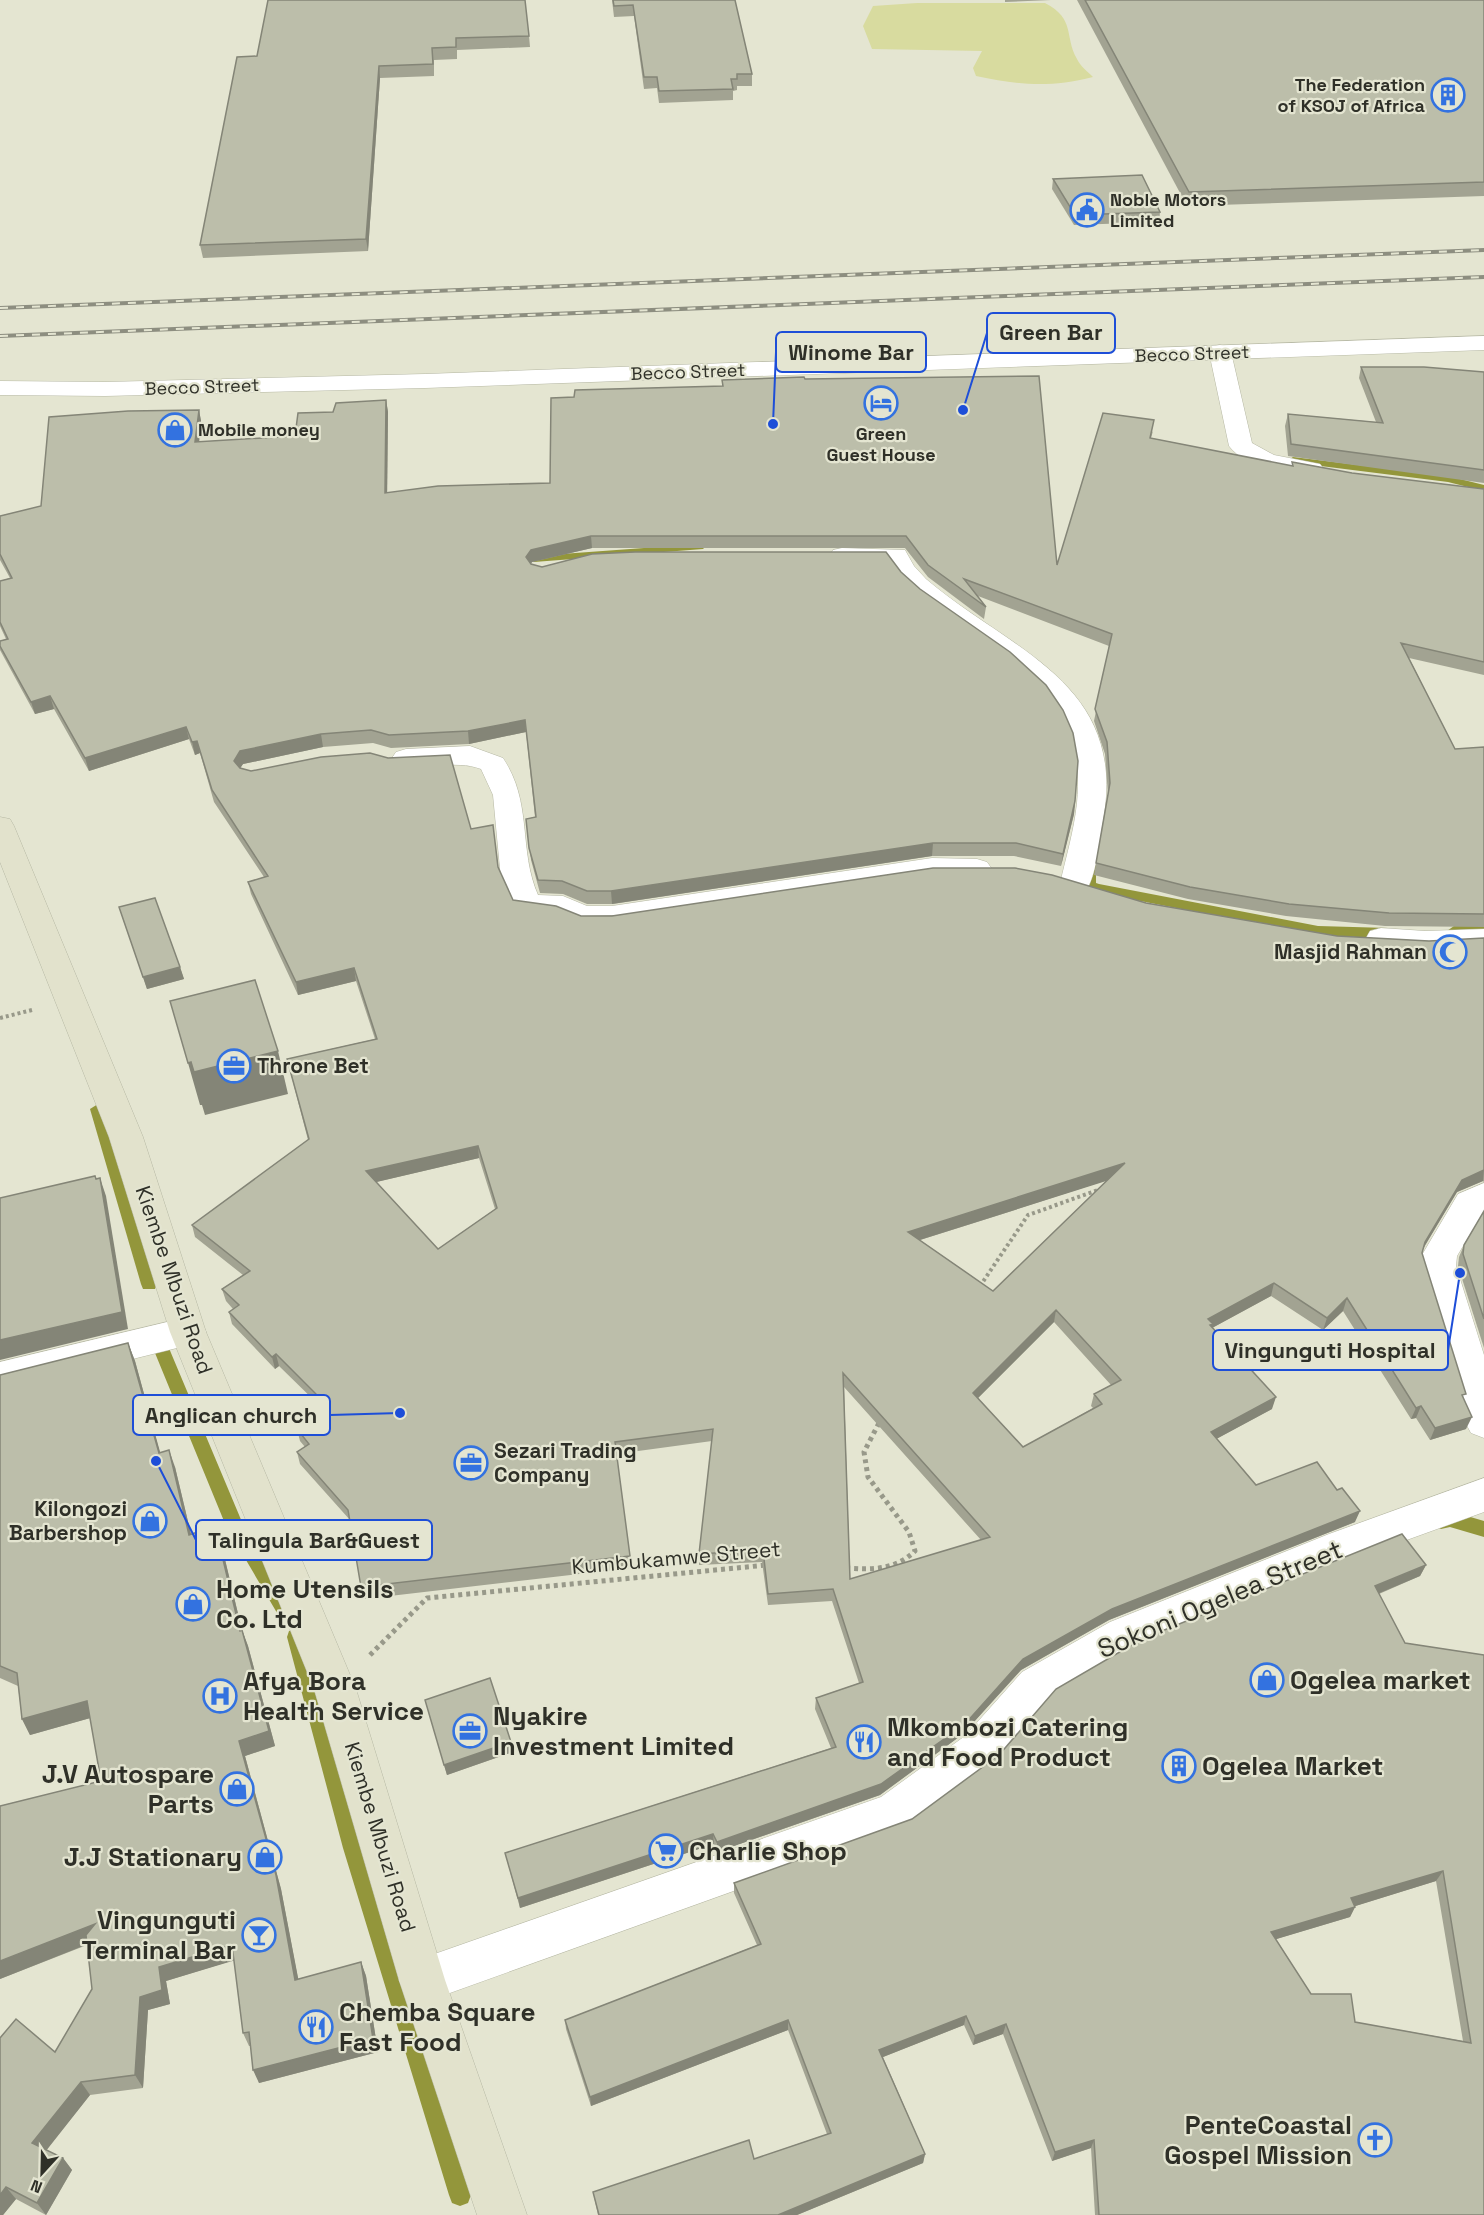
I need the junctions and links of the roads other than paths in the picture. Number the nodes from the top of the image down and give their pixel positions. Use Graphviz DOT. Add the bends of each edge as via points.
graph roads {
  1 [pos="1484,343"];
  2 [pos="1220,352"];
  3 [pos="0,388"];
  4 [pos="1337,472"];
  5 [pos="815,554"];
  6 [pos="381,756"];
  7 [pos="0,826"];
  8 [pos="1003,868"];
  9 [pos="1044,874"];
  10 [pos="1075,884"];
  11 [pos="1104,892"];
  12 [pos="1357,937"];
  13 [pos="1484,939"];
  14 [pos="1484,1196"];
  15 [pos="188,1332"];
  16 [pos="0,1377"];
  17 [pos="1484,1422"];
  18 [pos="1484,1495"];
  19 [pos="422,1980"];
  20 [pos="502,2215"];
  1 -- 2 [label="street, Becco Street"];
  2 -- 3 [label="street, Becco Street" via="425,381"];
  2 -- 4 [label="street" via="1241,446 1267,461"];
  5 -- 10 [label="street" via="896,555 898,564 933,597 1006,645 1063,698 1077,716 1084,736 1092,793"];
  6 -- 8 [label="street" via="390,759 470,754 493,764 507,795 516,879 527,905 563,906 582,916 612,916 932,868"];
  7 -- 15 [label="main road, Kiembe Mbuzi Road" via="126,1137"];
  9 -- 10 [label="street"];
  10 -- 11 [label="street"];
  12 -- 13 [label="street"];
  14 -- 17 [label="street" via="1470,1203 1440,1255 1438,1266"];
  15 -- 16 [label="street"];
  15 -- 19 [label="main road, Kiembe Mbuzi Road" via="335,1689"];
  18 -- 19 [label="street, Sokoni Ogelea Street" via="1343,1546 1124,1635 1036,1685 980,1750 894,1813"];
  19 -- 20 [label="main road, Kiembe Mbuzi Road"];
}
